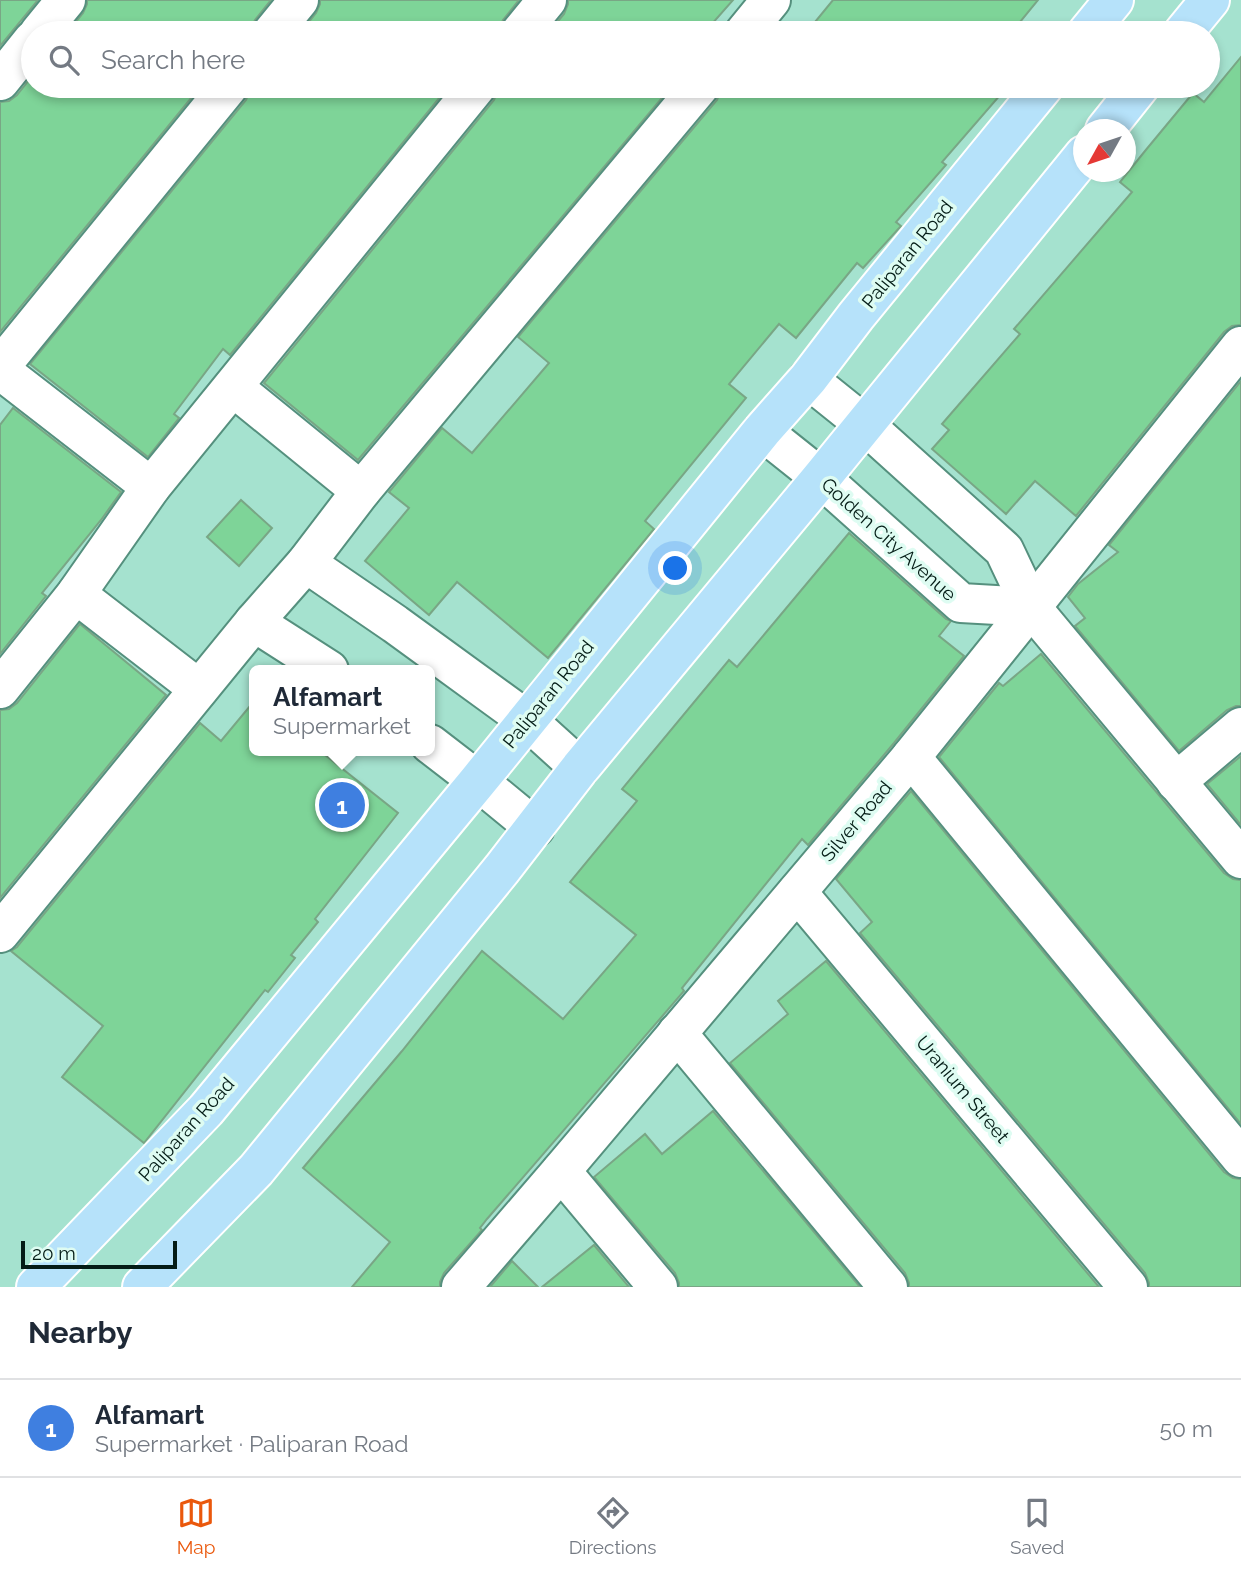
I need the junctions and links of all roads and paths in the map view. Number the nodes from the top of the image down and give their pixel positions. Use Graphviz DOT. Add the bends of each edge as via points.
graph roads {
  1 [pos="66,0"];
  2 [pos="299,0"];
  3 [pos="547,0"];
  4 [pos="771,0"];
  5 [pos="1114,0"];
  6 [pos="1210,0"];
  7 [pos="49,21"];
  8 [pos="282,21"];
  9 [pos="530,21"];
  10 [pos="754,21"];
  11 [pos="1097,21"];
  12 [pos="1193,21"];
  13 [pos="21,55"];
  14 [pos="0,81"];
  15 [pos="219,98"];
  16 [pos="467,98"];
  17 [pos="690,98"];
  18 [pos="1034,98"];
  19 [pos="1130,98"];
  20 [pos="1114,119"];
  21 [pos="1073,167"];
  22 [pos="1241,346"];
  23 [pos="0,368"];
  24 [pos="808,379"];
  25 [pos="233,387"];
  26 [pos="864,424"];
  27 [pos="762,431"];
  28 [pos="821,478"];
  29 [pos="151,487"];
  30 [pos="361,491"];
  31 [pos="306,563"];
  32 [pos="76,594"];
  33 [pos="1031,607"];
  34 [pos="254,622"];
  35 [pos="321,665"];
  36 [pos="0,688"];
  37 [pos="199,689"];
  38 [pos="527,720"];
  39 [pos="1241,727"];
  40 [pos="435,749"];
  41 [pos="911,757"];
  42 [pos="580,768"];
  43 [pos="478,781"];
  44 [pos="1176,782"];
  45 [pos="534,828"];
  46 [pos="1241,859"];
  47 [pos="797,892"];
  48 [pos="0,933"];
  49 [pos="677,1033"];
  50 [pos="1241,1158"];
  51 [pos="561,1171"];
  52 [pos="36,1287"];
  53 [pos="142,1287"];
  54 [pos="461,1287"];
  55 [pos="658,1287"];
  56 [pos="888,1287"];
  57 [pos="1128,1287"];
  1 -- 7 [label="street"];
  2 -- 8 [label="street"];
  3 -- 9 [label="street"];
  4 -- 10 [label="street"];
  5 -- 11 [label="main road"];
  6 -- 12 [label="main road"];
  13 -- 14 [label="street"];
  15 -- 23 [label="street"];
  16 -- 25 [label="street"];
  17 -- 30 [label="street"];
  18 -- 24 [label="main road, Paliparan Road"];
  19 -- 20 [label="main road"];
  21 -- 26 [label="main road"];
  22 -- 33 [label="street, Silver Road"];
  23 -- 29 [label="street"];
  24 -- 26 [label="street"];
  24 -- 27 [label="main road, Paliparan Road"];
  25 -- 29 [label="street"];
  25 -- 30 [label="street"];
  26 -- 28 [label="main road"];
  26 -- 33 [label="street" via="1004,550"];
  27 -- 28 [label="street, Golden City Avenue"];
  27 -- 38 [label="main road, Paliparan Road"];
  28 -- 33 [label="street, Golden City Avenue" via="961,603"];
  28 -- 42 [label="main road"];
  29 -- 32 [label="street"];
  30 -- 31 [label="street"];
  31 -- 34 [label="street"];
  31 -- 38 [label="street"];
  32 -- 36 [label="street"];
  32 -- 37 [label="street"];
  33 -- 41 [label="street, Silver Road"];
  33 -- 44 [label="street"];
  34 -- 35 [label="street"];
  34 -- 37 [label="street"];
  37 -- 48 [label="street"];
  38 -- 42 [label="street"];
  38 -- 43 [label="main road, Paliparan Road"];
  39 -- 44 [label="street"];
  40 -- 43 [label="street"];
  41 -- 47 [label="street, Silver Road"];
  41 -- 50 [label="street"];
  42 -- 45 [label="main road"];
  43 -- 45 [label="street"];
  43 -- 52 [label="main road, Paliparan Road" via="206,1111"];
  44 -- 46 [label="street"];
  45 -- 53 [label="main road" via="256,1170"];
  47 -- 49 [label="street, Silver Road"];
  47 -- 57 [label="street, Uranium Street"];
  49 -- 51 [label="street, Silver Road"];
  49 -- 56 [label="street"];
  51 -- 54 [label="street, Silver Road"];
  51 -- 55 [label="street"];
}
